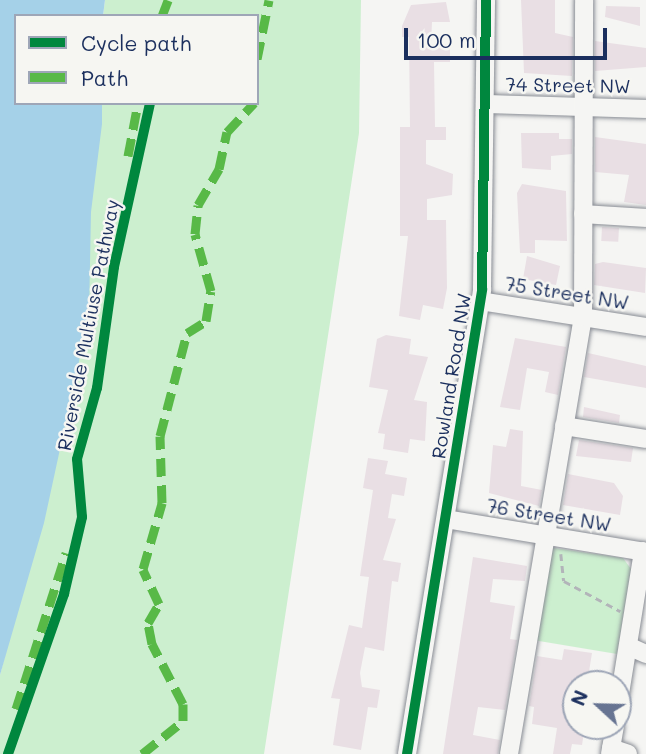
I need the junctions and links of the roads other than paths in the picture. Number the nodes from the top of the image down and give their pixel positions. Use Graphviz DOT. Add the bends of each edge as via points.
graph roads {
  1 [pos="486,0"];
  2 [pos="584,0"];
  3 [pos="488,104"];
  4 [pos="584,104"];
  5 [pos="646,109"];
  6 [pos="583,214"];
  7 [pos="646,218"];
  8 [pos="480,301"];
  9 [pos="583,317"];
  10 [pos="646,327"];
  11 [pos="564,426"];
  12 [pos="646,439"];
  13 [pos="446,519"];
  14 [pos="545,537"];
  15 [pos="645,552"];
  16 [pos="628,646"];
  17 [pos="646,653"];
  18 [pos="624,670"];
  19 [pos="407,754"];
  20 [pos="509,754"];
  1 -- 3 [label="street, Rowland Road NW"];
  2 -- 4 [label="street"];
  3 -- 4 [label="street, 74 Street NW"];
  3 -- 8 [label="street, Rowland Road NW"];
  4 -- 5 [label="street, 74 Street NW"];
  4 -- 6 [label="street"];
  6 -- 7 [label="street"];
  6 -- 9 [label="street"];
  8 -- 9 [label="street, 75 Street NW"];
  8 -- 13 [label="street, Rowland Road NW"];
  9 -- 10 [label="street, 75 Street NW"];
  9 -- 11 [label="street"];
  11 -- 12 [label="street"];
  11 -- 14 [label="street"];
  13 -- 14 [label="street, 76 Street NW"];
  13 -- 19 [label="street, Rowland Road NW"];
  14 -- 15 [label="street, 76 Street NW"];
  14 -- 20 [label="street"];
  15 -- 16 [label="street"];
  16 -- 17 [label="street"];
  16 -- 18 [label="street"];
}
